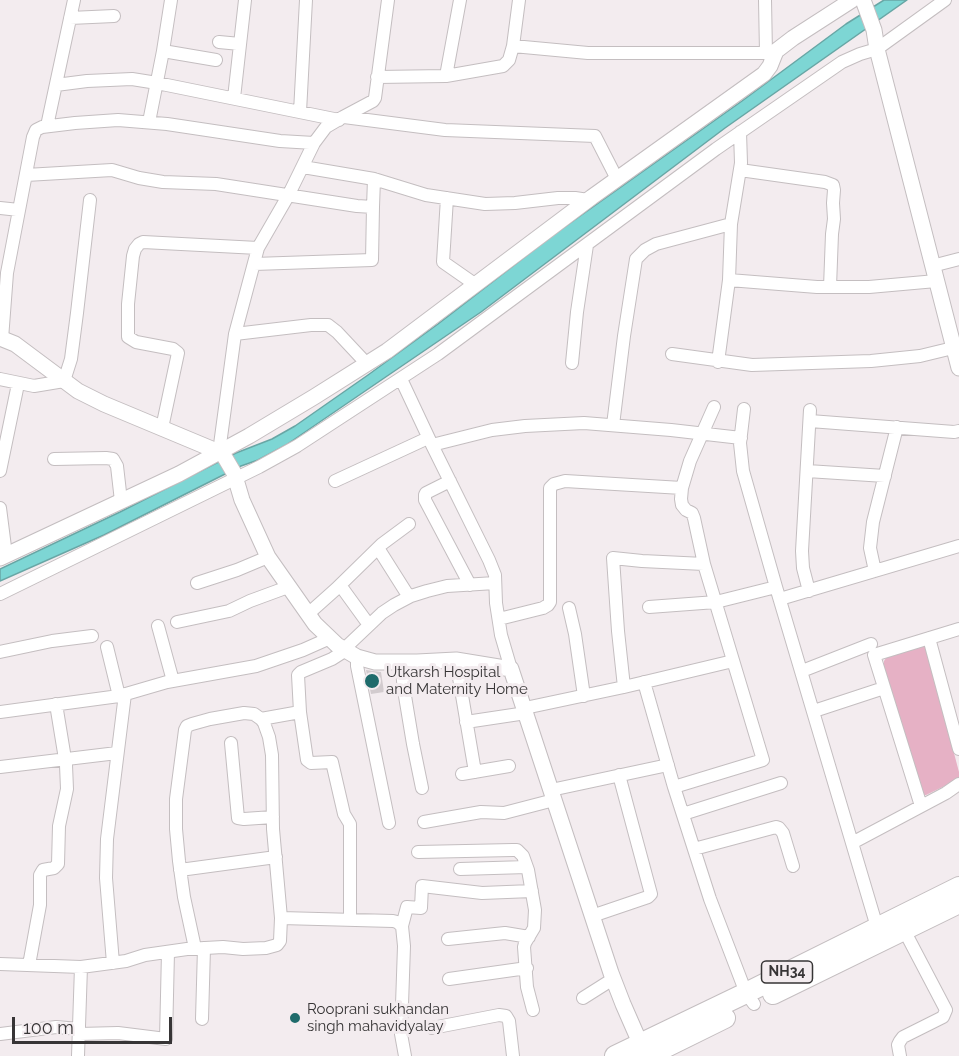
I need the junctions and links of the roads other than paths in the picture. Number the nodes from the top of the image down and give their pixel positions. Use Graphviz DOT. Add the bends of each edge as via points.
graph roads {
  1 [pos="74,0"];
  2 [pos="171,0"];
  3 [pos="245,0"];
  4 [pos="306,0"];
  5 [pos="388,0"];
  6 [pos="460,0"];
  7 [pos="519,0"];
  8 [pos="765,0"];
  9 [pos="945,0"];
  10 [pos="862,2"];
  11 [pos="114,16"];
  12 [pos="70,18"];
  13 [pos="219,42"];
  14 [pos="240,44"];
  15 [pos="513,46"];
  16 [pos="877,49"];
  17 [pos="163,51"];
  18 [pos="769,55"];
  19 [pos="216,60"];
  20 [pos="446,76"];
  21 [pos="377,77"];
  22 [pos="157,83"];
  23 [pos="56,85"];
  24 [pos="234,98"];
  25 [pos="300,112"];
  26 [pos="341,118"];
  27 [pos="149,122"];
  28 [pos="47,126"];
  29 [pos="740,132"];
  30 [pos="314,143"];
  31 [pos="303,167"];
  32 [pos="740,170"];
  33 [pos="26,175"];
  34 [pos="374,179"];
  35 [pos="617,179"];
  36 [pos="288,196"];
  37 [pos="447,198"];
  38 [pos="90,200"];
  39 [pos="588,200"];
  40 [pos="373,207"];
  41 [pos="0,208"];
  42 [pos="19,210"];
  43 [pos="731,224"];
  44 [pos="587,245"];
  45 [pos="258,248"];
  46 [pos="959,259"];
  47 [pos="254,264"];
  48 [pos="932,266"];
  49 [pos="729,280"];
  50 [pos="936,281"];
  51 [pos="476,285"];
  52 [pos="830,287"];
  53 [pos="235,334"];
  54 [pos="1,339"];
  55 [pos="953,348"];
  56 [pos="672,354"];
  57 [pos="718,362"];
  58 [pos="572,363"];
  59 [pos="367,364"];
  60 [pos="959,368"];
  61 [pos="0,379"];
  62 [pos="401,379"];
  63 [pos="64,381"];
  64 [pos="18,384"];
  65 [pos="0,407"];
  66 [pos="714,407"];
  67 [pos="13,408"];
  68 [pos="744,409"];
  69 [pos="613,425"];
  70 [pos="897,427"];
  71 [pos="162,428"];
  72 [pos="959,432"];
  73 [pos="702,434"];
  74 [pos="741,438"];
  75 [pos="430,441"];
  76 [pos="222,454"];
  77 [pos="54,459"];
  78 [pos="0,471"];
  79 [pos="807,471"];
  80 [pos="235,476"];
  81 [pos="885,476"];
  82 [pos="335,481"];
  83 [pos="450,481"];
  84 [pos="682,488"];
  85 [pos="121,501"];
  86 [pos="0,508"];
  87 [pos="409,525"];
  88 [pos="959,546"];
  89 [pos="378,548"];
  90 [pos="3,556"];
  91 [pos="268,557"];
  92 [pos="704,564"];
  93 [pos="875,571"];
  94 [pos="197,583"];
  95 [pos="495,583"];
  96 [pos="340,585"];
  97 [pos="470,585"];
  98 [pos="288,587"];
  99 [pos="808,591"];
  100 [pos="778,593"];
  101 [pos="0,594"];
  102 [pos="409,597"];
  103 [pos="716,602"];
  104 [pos="649,607"];
  105 [pos="569,608"];
  106 [pos="308,614"];
  107 [pos="499,619"];
  108 [pos="177,622"];
  109 [pos="369,625"];
  110 [pos="158,626"];
  111 [pos="959,629"];
  112 [pos="92,636"];
  113 [pos="330,638"];
  114 [pos="929,638"];
  115 [pos="871,644"];
  116 [pos="107,647"];
  117 [pos="0,652"];
  118 [pos="349,652"];
  119 [pos="456,660"];
  120 [pos="733,661"];
  121 [pos="401,662"];
  122 [pos="511,669"];
  123 [pos="802,671"];
  124 [pos="172,681"];
  125 [pos="644,682"];
  126 [pos="624,687"];
  127 [pos="884,688"];
  128 [pos="122,695"];
  129 [pos="584,696"];
  130 [pos="56,704"];
  131 [pos="525,711"];
  132 [pos="814,711"];
  133 [pos="0,712"];
  134 [pos="300,712"];
  135 [pos="261,719"];
  136 [pos="466,722"];
  137 [pos="231,743"];
  138 [pos="959,749"];
  139 [pos="117,753"];
  140 [pos="65,759"];
  141 [pos="668,765"];
  142 [pos="509,766"];
  143 [pos="0,767"];
  144 [pos="619,775"];
  145 [pos="781,783"];
  146 [pos="959,784"];
  147 [pos="674,787"];
  148 [pos="422,788"];
  149 [pos="552,795"];
  150 [pos="921,806"];
  151 [pos="683,814"];
  152 [pos="273,817"];
  153 [pos="424,822"];
  154 [pos="389,823"];
  155 [pos="852,843"];
  156 [pos="694,849"];
  157 [pos="418,852"];
  158 [pos="276,857"];
  159 [pos="793,866"];
  160 [pos="527,867"];
  161 [pos="460,868"];
  162 [pos="180,870"];
  163 [pos="959,887"];
  164 [pos="532,891"];
  165 [pos="959,903"];
  166 [pos="592,915"];
  167 [pos="281,918"];
  168 [pos="350,920"];
  169 [pos="402,926"];
  170 [pos="877,927"];
  171 [pos="904,930"];
  172 [pos="529,937"];
  173 [pos="448,939"];
  174 [pos="200,948"];
  175 [pos="168,952"];
  176 [pos="112,963"];
  177 [pos="0,964"];
  178 [pos="29,965"];
  179 [pos="81,967"];
  180 [pos="527,968"];
  181 [pos="613,979"];
  182 [pos="449,980"];
  183 [pos="582,998"];
  184 [pos="750,998"];
  185 [pos="533,1010"];
  186 [pos="202,1019"];
  187 [pos="432,1028"];
  188 [pos="79,1031"];
  189 [pos="0,1034"];
  190 [pos="633,1053"];
  191 [pos="78,1056"];
  192 [pos="405,1056"];
  193 [pos="513,1056"];
  194 [pos="900,1056"];
  1 -- 12 [label="street"];
  2 -- 17 [label="street"];
  3 -- 14 [label="street"];
  4 -- 25 [label="street"];
  5 -- 21 [label="street"];
  6 -- 20 [label="street"];
  7 -- 15 [label="street"];
  8 -- 18 [label="street"];
  9 -- 16 [label="street"];
  10 -- 16 [label="street"];
  10 -- 18 [label="street" via="792,38"];
  11 -- 12 [label="street"];
  12 -- 23 [label="street"];
  13 -- 14 [label="street"];
  14 -- 24 [label="street"];
  15 -- 18 [label="street" via="588,53"];
  15 -- 20 [label="street" via="503,66"];
  16 -- 29 [label="street" via="842,62"];
  16 -- 48 [label="street"];
  17 -- 19 [label="street"];
  17 -- 22 [label="street"];
  18 -- 35 [label="street" via="770,66 764,74"];
  20 -- 21 [label="street"];
  21 -- 26 [label="street" via="373,101"];
  22 -- 23 [label="street" via="132,79"];
  22 -- 24 [label="street"];
  22 -- 27 [label="street"];
  23 -- 28 [label="street"];
  24 -- 25 [label="street"];
  25 -- 26 [label="street"];
  26 -- 30 [label="street"];
  26 -- 35 [label="street" via="445,130 595,136"];
  27 -- 28 [label="street" via="118,120"];
  27 -- 30 [label="street"];
  28 -- 33 [label="street" via="36,130 33,137"];
  29 -- 32 [label="street"];
  29 -- 44 [label="street"];
  30 -- 31 [label="street"];
  31 -- 34 [label="street"];
  31 -- 36 [label="street"];
  32 -- 43 [label="street"];
  32 -- 52 [label="street" via="833,185"];
  33 -- 36 [label="street" via="112,170 163,182 216,184"];
  33 -- 42 [label="street"];
  34 -- 37 [label="street"];
  34 -- 40 [label="street"];
  35 -- 39 [label="street"];
  36 -- 40 [label="street"];
  36 -- 45 [label="street"];
  37 -- 39 [label="street" via="485,204 558,198"];
  37 -- 51 [label="street" via="443,262"];
  38 -- 63 [label="street" via="78,313"];
  39 -- 51 [label="street"];
  40 -- 47 [label="street" via="372,260"];
  41 -- 42 [label="street"];
  42 -- 54 [label="street" via="6,273"];
  43 -- 49 [label="street"];
  43 -- 69 [label="street" via="656,244 636,260"];
  44 -- 58 [label="street"];
  44 -- 62 [label="street"];
  45 -- 47 [label="street"];
  45 -- 71 [label="street" via="143,243 135,249 128,337 178,352"];
  46 -- 48 [label="street"];
  47 -- 53 [label="street"];
  48 -- 50 [label="street"];
  49 -- 52 [label="street"];
  49 -- 57 [label="street"];
  50 -- 52 [label="street"];
  50 -- 55 [label="street"];
  51 -- 59 [label="street"];
  53 -- 59 [label="street" via="328,325"];
  53 -- 76 [label="street"];
  54 -- 63 [label="street" via="15,344"];
  55 -- 57 [label="street" via="920,357 871,361 752,366"];
  55 -- 60 [label="street"];
  56 -- 57 [label="street"];
  59 -- 76 [label="street"];
  61 -- 64 [label="street"];
  62 -- 75 [label="street"];
  62 -- 80 [label="street" via="297,446"];
  63 -- 64 [label="street" via="34,386"];
  63 -- 71 [label="street" via="104,404"];
  64 -- 67 [label="street"];
  65 -- 67 [label="street"];
  66 -- 73 [label="street"];
  67 -- 78 [label="street"];
  68 -- 74 [label="street"];
  69 -- 73 [label="street"];
  69 -- 75 [label="street" via="525,426"];
  70 -- 72 [label="street"];
  70 -- 79 [label="street" via="810,416"];
  70 -- 81 [label="street"];
  71 -- 76 [label="street"];
  73 -- 74 [label="street"];
  73 -- 84 [label="street"];
  74 -- 100 [label="street" via="743,471"];
  75 -- 82 [label="street"];
  75 -- 83 [label="street"];
  76 -- 80 [label="street"];
  76 -- 85 [label="street"];
  77 -- 85 [label="street" via="113,459"];
  79 -- 81 [label="street"];
  79 -- 99 [label="street" via="802,551"];
  80 -- 91 [label="street"];
  80 -- 101 [label="street"];
  81 -- 93 [label="street" via="870,548"];
  83 -- 95 [label="street" via="489,560"];
  83 -- 97 [label="street" via="426,493 424,500"];
  84 -- 92 [label="street" via="682,505 694,518"];
  84 -- 107 [label="street" via="554,483 550,488 550,602 543,608"];
  85 -- 90 [label="street"];
  86 -- 90 [label="street"];
  87 -- 89 [label="street"];
  88 -- 93 [label="street"];
  89 -- 96 [label="street"];
  89 -- 102 [label="street"];
  91 -- 94 [label="street"];
  91 -- 98 [label="street"];
  92 -- 103 [label="street"];
  92 -- 126 [label="street" via="613,558"];
  93 -- 99 [label="street"];
  95 -- 97 [label="street"];
  95 -- 107 [label="street"];
  96 -- 106 [label="street"];
  96 -- 109 [label="street"];
  97 -- 102 [label="street" via="447,586"];
  98 -- 106 [label="street"];
  98 -- 108 [label="street" via="229,611"];
  99 -- 100 [label="street"];
  100 -- 103 [label="street"];
  100 -- 123 [label="street"];
  102 -- 109 [label="street"];
  103 -- 104 [label="street"];
  103 -- 120 [label="street"];
  105 -- 129 [label="street"];
  106 -- 113 [label="street"];
  107 -- 122 [label="street"];
  109 -- 118 [label="street"];
  110 -- 124 [label="street"];
  111 -- 114 [label="street"];
  112 -- 117 [label="street"];
  113 -- 118 [label="street"];
  113 -- 124 [label="street" via="256,666"];
  114 -- 127 [label="street" via="874,655"];
  114 -- 138 [label="street"];
  115 -- 123 [label="street"];
  116 -- 128 [label="street"];
  118 -- 121 [label="street" via="375,662"];
  118 -- 134 [label="street" via="298,675"];
  118 -- 154 [label="street" via="357,666"];
  119 -- 121 [label="street"];
  119 -- 122 [label="street"];
  119 -- 136 [label="street"];
  120 -- 125 [label="street"];
  120 -- 147 [label="street" via="763,760"];
  121 -- 148 [label="street"];
  122 -- 131 [label="street"];
  123 -- 132 [label="street"];
  124 -- 128 [label="street"];
  125 -- 126 [label="street"];
  125 -- 141 [label="street"];
  126 -- 129 [label="street"];
  127 -- 132 [label="street"];
  127 -- 150 [label="street"];
  128 -- 130 [label="street"];
  128 -- 139 [label="street"];
  129 -- 131 [label="street"];
  130 -- 133 [label="street"];
  130 -- 140 [label="street"];
  131 -- 136 [label="street"];
  131 -- 149 [label="street"];
  132 -- 155 [label="street"];
  134 -- 135 [label="street"];
  134 -- 168 [label="street" via="308,760 333,762 344,814 350,824"];
  135 -- 152 [label="street" via="272,755"];
  135 -- 162 [label="street" via="244,713 187,726 176,798"];
  136 -- 142 [label="street" via="468,773"];
  137 -- 152 [label="street" via="238,818"];
  139 -- 140 [label="street"];
  139 -- 176 [label="street" via="106,878"];
  140 -- 143 [label="street"];
  140 -- 178 [label="street" via="67,789 59,826 58,864 40,875 40,905"];
  141 -- 144 [label="street"];
  141 -- 147 [label="street"];
  144 -- 149 [label="street"];
  144 -- 166 [label="street" via="651,894"];
  145 -- 151 [label="street"];
  146 -- 150 [label="street"];
  147 -- 151 [label="street"];
  149 -- 153 [label="street" via="512,812 481,812"];
  149 -- 166 [label="street"];
  150 -- 155 [label="street"];
  151 -- 156 [label="street"];
  152 -- 158 [label="street"];
  155 -- 170 [label="street"];
  156 -- 159 [label="street" via="776,827 783,833"];
  156 -- 184 [label="street"];
  157 -- 160 [label="street" via="517,850"];
  158 -- 162 [label="street"];
  158 -- 167 [label="street"];
  160 -- 161 [label="street"];
  160 -- 164 [label="street"];
  162 -- 174 [label="street"];
  163 -- 170 [label="highway, NH34"];
  164 -- 169 [label="street" via="482,893 422,886 421,908 408,908"];
  164 -- 172 [label="street" via="535,922"];
  165 -- 171 [label="highway, NH34"];
  166 -- 181 [label="street"];
  167 -- 168 [label="street"];
  167 -- 174 [label="street" via="277,945"];
  168 -- 169 [label="street" via="393,921"];
  169 -- 192 [label="street" via="401,1035"];
  170 -- 184 [label="highway, NH34"];
  171 -- 184 [label="highway, NH34"];
  171 -- 194 [label="street" via="946,1010 943,1017 903,1037 898,1045"];
  172 -- 173 [label="street" via="505,933"];
  172 -- 180 [label="street" via="524,946"];
  174 -- 175 [label="street"];
  174 -- 186 [label="street"];
  175 -- 176 [label="street"];
  175 -- 188 [label="street" via="166,1039"];
  176 -- 179 [label="street"];
  177 -- 178 [label="street"];
  178 -- 179 [label="street"];
  179 -- 188 [label="street"];
  180 -- 182 [label="street"];
  180 -- 185 [label="street"];
  181 -- 183 [label="street"];
  181 -- 190 [label="street"];
  184 -- 190 [label="highway, NH34"];
  187 -- 193 [label="street" via="506,1016"];
  188 -- 189 [label="street" via="56,1028"];
  188 -- 191 [label="street"];
}
